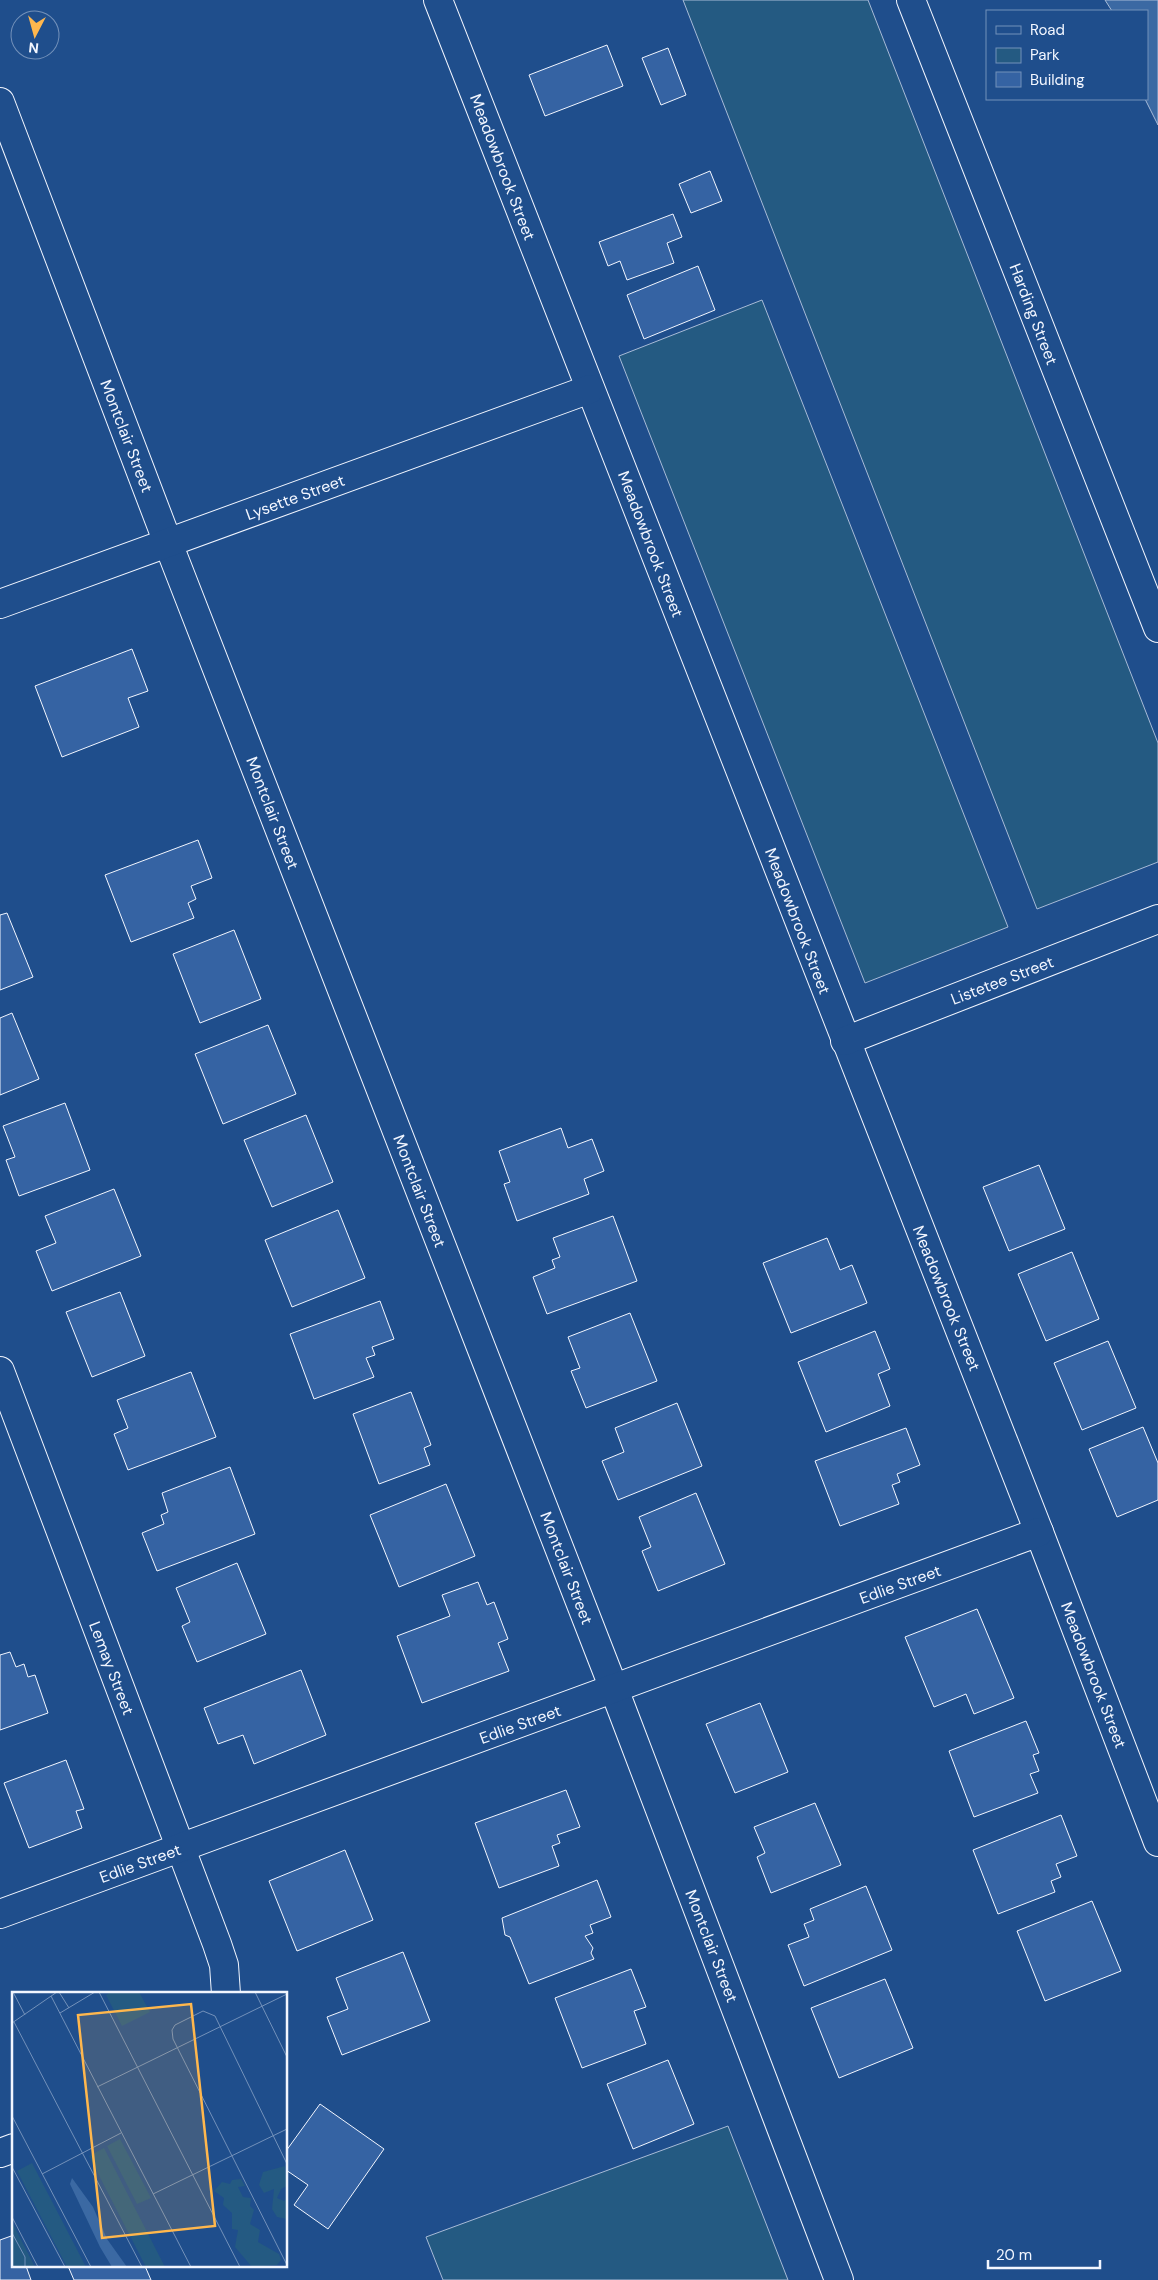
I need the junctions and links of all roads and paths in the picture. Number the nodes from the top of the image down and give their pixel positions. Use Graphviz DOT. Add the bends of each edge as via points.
graph roads {
  1 [pos="438,0"];
  2 [pos="911,0"];
  3 [pos="0,102"];
  4 [pos="590,389"];
  5 [pos="168,543"];
  6 [pos="0,604"];
  7 [pos="1158,628"];
  8 [pos="1158,919"];
  9 [pos="845,1041"];
  10 [pos="0,1371"];
  11 [pos="1039,1532"];
  12 [pos="614,1689"];
  13 [pos="1158,1842"];
  14 [pos="180,1848"];
  15 [pos="0,1914"];
  16 [pos="226,1992"];
  17 [pos="12,2149"];
  18 [pos="0,2153"];
  19 [pos="839,2280"];
  1 -- 4 [label="street, Meadowbrook Street"];
  2 -- 7 [label="street, Harding Street"];
  3 -- 5 [label="street, Montclair Street"];
  4 -- 5 [label="street, Lysette Street"];
  4 -- 9 [label="street, Meadowbrook Street"];
  5 -- 6 [label="street, Lysette Street"];
  5 -- 12 [label="street, Montclair Street"];
  8 -- 9 [label="street, Listetee Street"];
  9 -- 11 [label="street, Meadowbrook Street"];
  10 -- 14 [label="street, Lemay Street"];
  11 -- 12 [label="street, Edlie Street"];
  11 -- 13 [label="street, Meadowbrook Street"];
  12 -- 14 [label="street, Edlie Street"];
  12 -- 19 [label="street, Montclair Street"];
  14 -- 15 [label="street, Edlie Street"];
  14 -- 16 [label="street, Lemay Street" via="224,1965"];
  17 -- 18 [label="street"];
}
